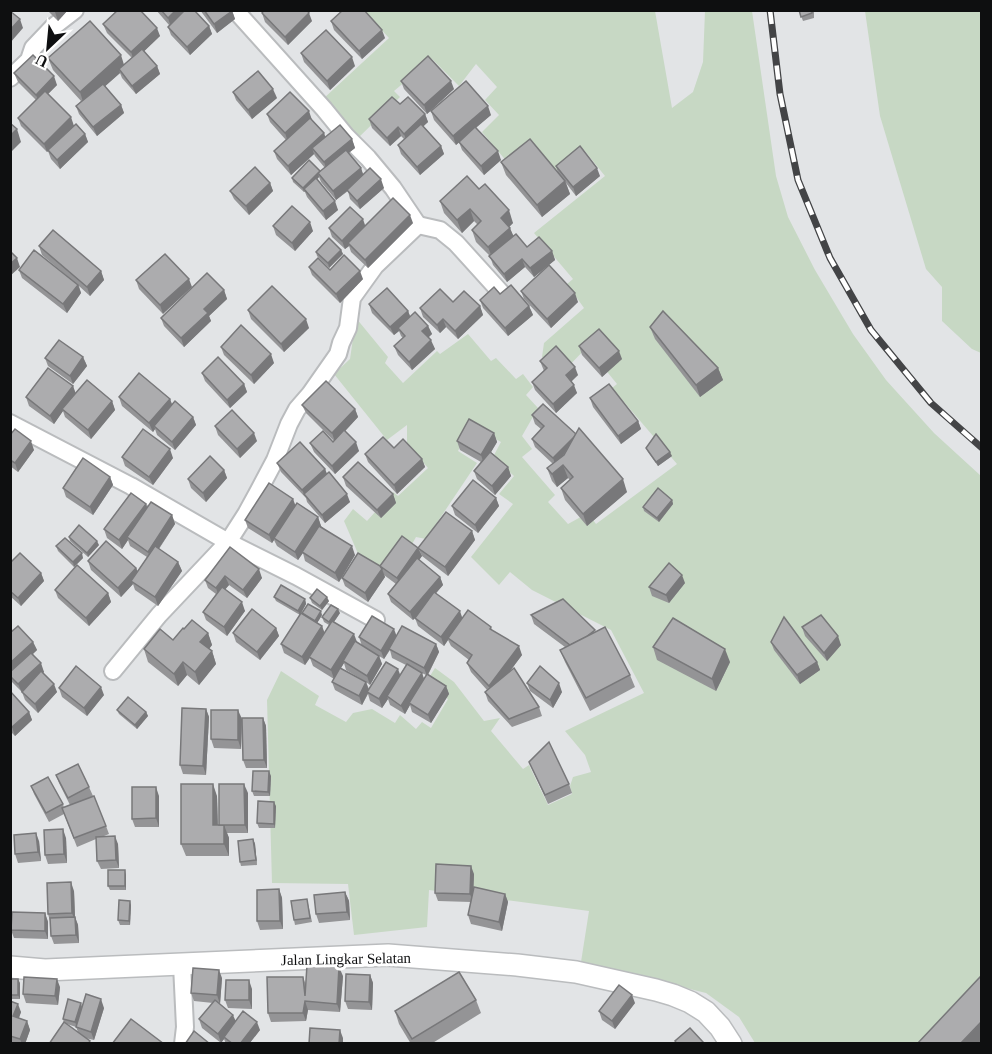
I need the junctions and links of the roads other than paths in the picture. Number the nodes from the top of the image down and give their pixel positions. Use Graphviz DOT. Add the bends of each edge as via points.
graph roads {
  1 [pos="75,10"];
  2 [pos="235,10"];
  3 [pos="10,78"];
  4 [pos="418,225"];
  5 [pos="506,297"];
  6 [pos="10,423"];
  7 [pos="228,542"];
  8 [pos="376,620"];
  9 [pos="113,671"];
  10 [pos="182,965"];
  11 [pos="12,968"];
  12 [pos="183,1044"];
  13 [pos="731,1044"];
  1 -- 3 [label="street" via="53,27"];
  2 -- 4 [label="street" via="368,158"];
  4 -- 5 [label="street" via="440,230 456,243"];
  4 -- 7 [label="street" via="375,266 352,298 348,328 338,354 297,409 275,460"];
  6 -- 7 [label="street"];
  7 -- 8 [label="street"];
  7 -- 9 [label="street"];
  10 -- 11 [label="street, Jalan Lingkar Selatan"];
  10 -- 12 [label="street"];
  10 -- 13 [label="street, Jalan Lingkar Selatan" via="388,955 576,972 690,1002 713,1019"];
}
